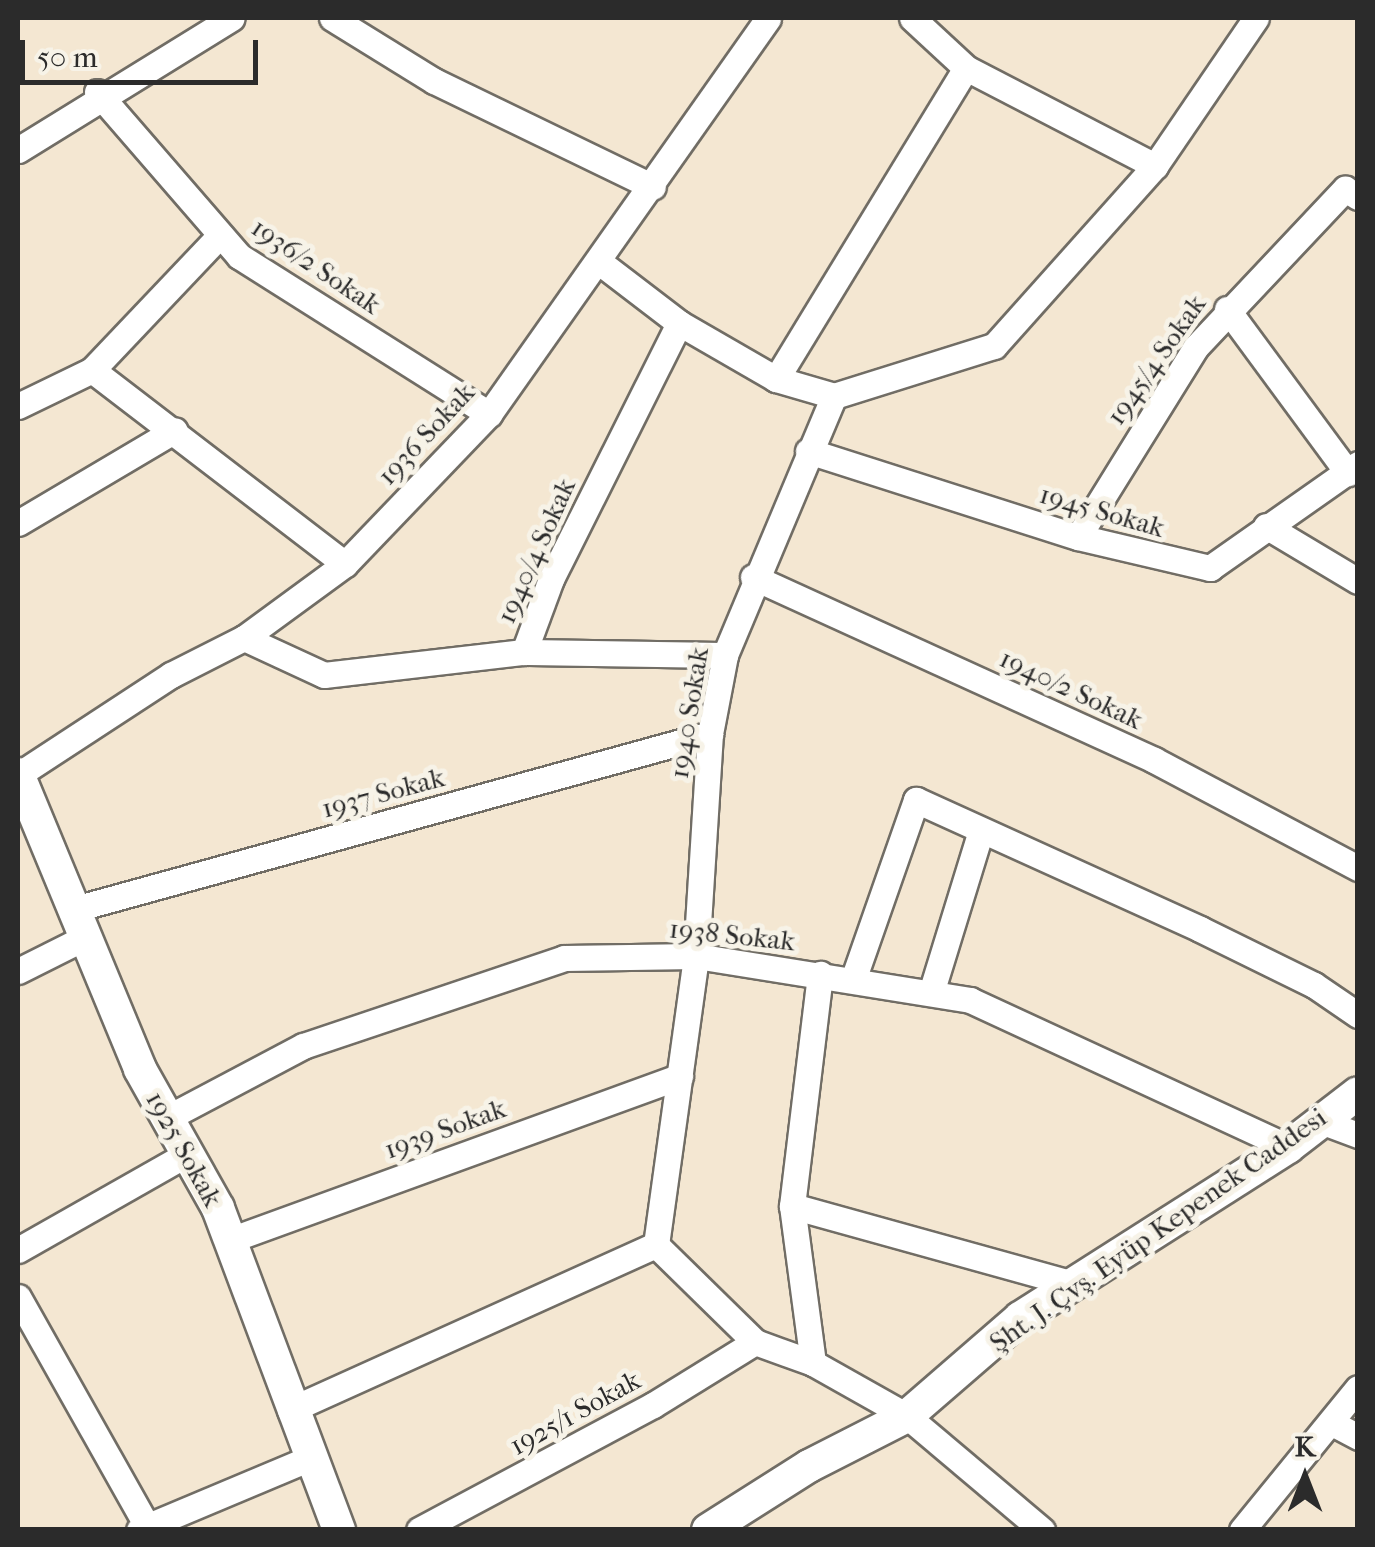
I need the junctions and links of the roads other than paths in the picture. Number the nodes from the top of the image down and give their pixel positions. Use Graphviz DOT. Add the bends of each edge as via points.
graph roads {
  1 [pos="232,18"];
  2 [pos="332,18"];
  3 [pos="768,18"];
  4 [pos="912,18"];
  5 [pos="1256,18"];
  6 [pos="966,68"];
  7 [pos="100,95"];
  8 [pos="18,150"];
  9 [pos="1155,166"];
  10 [pos="653,187"];
  11 [pos="1351,193"];
  12 [pos="220,235"];
  13 [pos="598,261"];
  14 [pos="1227,309"];
  15 [pos="679,323"];
  16 [pos="92,370"];
  17 [pos="776,379"];
  18 [pos="834,396"];
  19 [pos="18,406"];
  20 [pos="488,414"];
  21 [pos="175,430"];
  22 [pos="808,452"];
  23 [pos="1353,468"];
  24 [pos="18,523"];
  25 [pos="1266,526"];
  26 [pos="1078,538"];
  27 [pos="345,564"];
  28 [pos="753,577"];
  29 [pos="1358,581"];
  30 [pos="244,638"];
  31 [pos="524,652"];
  32 [pos="725,655"];
  33 [pos="710,734"];
  34 [pos="20,791"];
  35 [pos="982,830"];
  36 [pos="1358,868"];
  37 [pos="77,925"];
  38 [pos="696,956"];
  39 [pos="18,971"];
  40 [pos="820,974"];
  41 [pos="853,980"];
  42 [pos="931,993"];
  43 [pos="1358,1016"];
  44 [pos="680,1076"];
  45 [pos="1358,1093"];
  46 [pos="167,1118"];
  47 [pos="1318,1120"];
  48 [pos="1358,1135"];
  49 [pos="1288,1147"];
  50 [pos="188,1154"];
  51 [pos="792,1206"];
  52 [pos="230,1240"];
  53 [pos="656,1246"];
  54 [pos="18,1250"];
  55 [pos="1073,1284"];
  56 [pos="18,1297"];
  57 [pos="755,1342"];
  58 [pos="813,1363"];
  59 [pos="1358,1388"];
  60 [pos="290,1410"];
  61 [pos="914,1422"];
  62 [pos="1332,1423"];
  63 [pos="1358,1437"];
  64 [pos="308,1458"];
  65 [pos="143,1528"];
  66 [pos="339,1530"];
  67 [pos="419,1530"];
  68 [pos="708,1530"];
  69 [pos="1042,1530"];
  70 [pos="1242,1530"];
  1 -- 7 [label="street"];
  2 -- 10 [label="street" via="434,81"];
  3 -- 10 [label="street, 1936 Sokak"];
  4 -- 6 [label="street"];
  5 -- 9 [label="street"];
  6 -- 9 [label="street"];
  6 -- 17 [label="street"];
  7 -- 8 [label="street"];
  7 -- 12 [label="street, 1936/2 Sokak"];
  9 -- 18 [label="street" via="994,346"];
  10 -- 13 [label="street, 1936 Sokak"];
  11 -- 14 [label="street, 1945/4 Sokak"];
  12 -- 16 [label="street"];
  12 -- 20 [label="street, 1936/2 Sokak" via="239,256"];
  13 -- 15 [label="street"];
  13 -- 20 [label="street, 1936 Sokak"];
  14 -- 23 [label="street"];
  14 -- 26 [label="street, 1945/4 Sokak"];
  15 -- 17 [label="street"];
  15 -- 31 [label="street, 1940/4 Sokak" via="551,579"];
  16 -- 19 [label="street"];
  16 -- 21 [label="street"];
  17 -- 18 [label="street"];
  18 -- 22 [label="street, 1940 Sokak"];
  20 -- 27 [label="street, 1936 Sokak"];
  21 -- 24 [label="street"];
  21 -- 27 [label="street"];
  22 -- 26 [label="street, 1945 Sokak"];
  22 -- 28 [label="street, 1940 Sokak"];
  23 -- 25 [label="street, 1945 Sokak"];
  25 -- 26 [label="street, 1945 Sokak" via="1210,568"];
  25 -- 29 [label="street"];
  27 -- 30 [label="street, 1936 Sokak"];
  28 -- 32 [label="street, 1940 Sokak"];
  28 -- 36 [label="street, 1940/2 Sokak" via="1154,760"];
  30 -- 31 [label="street, 1940/4 Sokak" via="324,675"];
  30 -- 34 [label="street, 1936 Sokak" via="171,675"];
  31 -- 32 [label="street"];
  32 -- 33 [label="street, 1940 Sokak"];
  33 -- 37 [label="street, 1937 Sokak"];
  33 -- 38 [label="street, 1940 Sokak"];
  34 -- 37 [label="street, 1925 Sokak"];
  35 -- 41 [label="street" via="916,800"];
  35 -- 42 [label="street"];
  35 -- 43 [label="street" via="1248,953"];
  37 -- 39 [label="street, 1937 Sokak"];
  37 -- 46 [label="street, 1925 Sokak"];
  38 -- 40 [label="street, 1938 Sokak"];
  38 -- 44 [label="street, 1940 Sokak"];
  38 -- 46 [label="street, 1938 Sokak" via="564,958 304,1046"];
  40 -- 41 [label="street, 1938 Sokak"];
  40 -- 51 [label="street"];
  41 -- 42 [label="street, 1938 Sokak"];
  42 -- 49 [label="street, 1938 Sokak" via="970,1000"];
  44 -- 52 [label="street, 1939 Sokak"];
  44 -- 53 [label="street, 1940 Sokak"];
  45 -- 47 [label="street, Şht. J. Çvş. Eyüp Kepenek Caddesi"];
  46 -- 50 [label="street, 1925 Sokak"];
  47 -- 48 [label="street"];
  47 -- 49 [label="street, Şht. J. Çvş. Eyüp Kepenek Caddesi"];
  49 -- 55 [label="street, Şht. J. Çvş. Eyüp Kepenek Caddesi"];
  50 -- 52 [label="street, 1925 Sokak"];
  50 -- 54 [label="street"];
  51 -- 55 [label="street"];
  51 -- 58 [label="street"];
  52 -- 60 [label="street, 1925 Sokak"];
  53 -- 57 [label="street"];
  53 -- 60 [label="street"];
  55 -- 61 [label="street, Şht. J. Çvş. Eyüp Kepenek Caddesi" via="1020,1318"];
  56 -- 65 [label="street"];
  57 -- 58 [label="street"];
  57 -- 67 [label="street, 1925/1 Sokak" via="653,1405"];
  58 -- 61 [label="street"];
  59 -- 62 [label="street"];
  60 -- 64 [label="street, 1925 Sokak"];
  61 -- 68 [label="street, Şht. J. Çvş. Eyüp Kepenek Caddesi" via="809,1466"];
  61 -- 69 [label="street"];
  62 -- 63 [label="street"];
  62 -- 70 [label="street"];
  64 -- 65 [label="street"];
  64 -- 66 [label="street, 1925 Sokak"];
}
